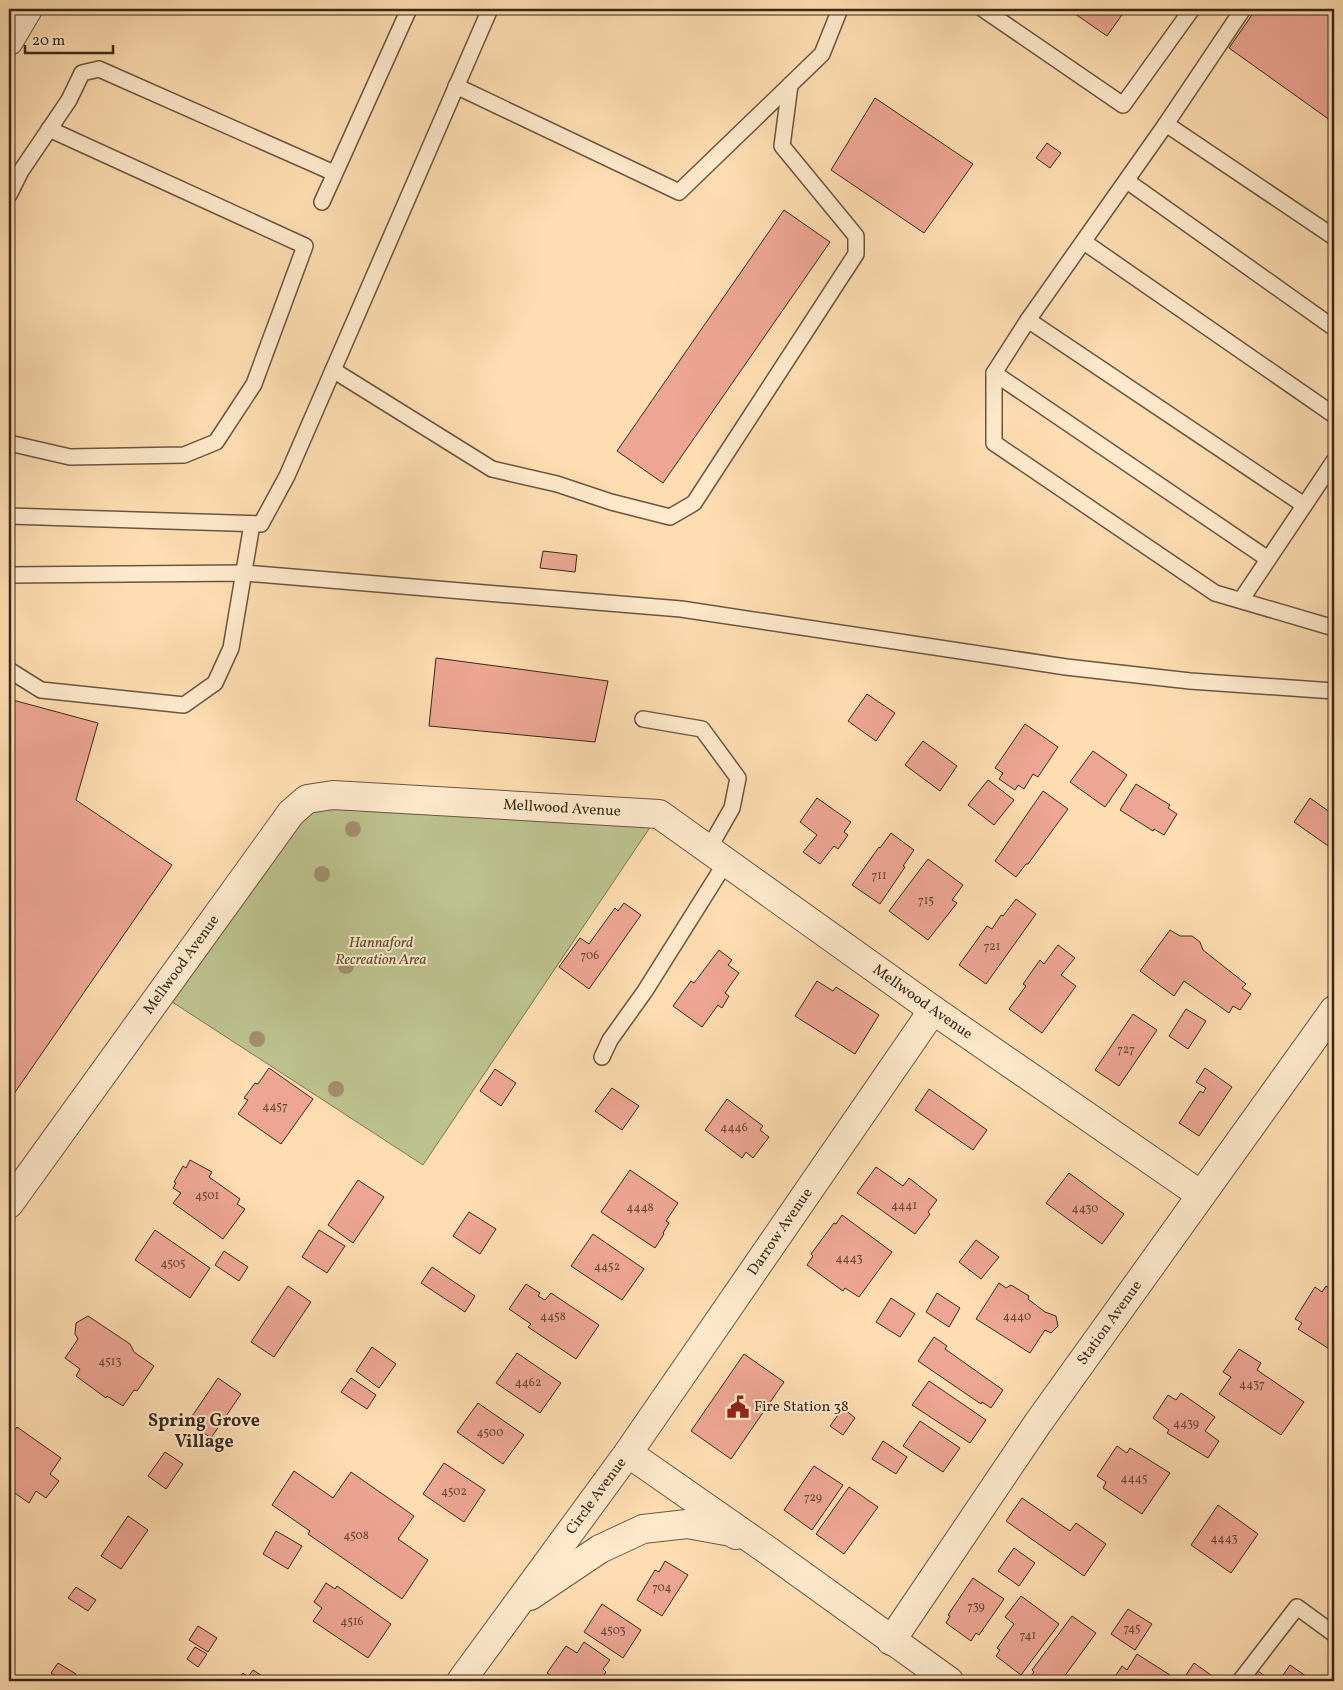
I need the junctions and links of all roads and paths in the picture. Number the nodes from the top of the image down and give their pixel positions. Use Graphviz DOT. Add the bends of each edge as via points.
graph roads {
  1 [pos="28,9"];
  2 [pos="409,9"];
  3 [pos="490,9"];
  4 [pos="840,9"];
  5 [pos="983,9"];
  6 [pos="1192,9"];
  7 [pos="1243,9"];
  8 [pos="9,41"];
  9 [pos="790,85"];
  10 [pos="456,86"];
  11 [pos="1166,124"];
  12 [pos="49,130"];
  13 [pos="334,173"];
  14 [pos="1127,181"];
  15 [pos="9,195"];
  16 [pos="322,202"];
  17 [pos="1334,237"];
  18 [pos="1084,242"];
  19 [pos="1028,320"];
  20 [pos="1334,328"];
  21 [pos="333,370"];
  22 [pos="994,373"];
  23 [pos="1334,415"];
  24 [pos="9,443"];
  25 [pos="1334,461"];
  26 [pos="1304,505"];
  27 [pos="9,516"];
  28 [pos="252,524"];
  29 [pos="1268,559"];
  30 [pos="244,573"];
  31 [pos="9,575"];
  32 [pos="1240,600"];
  33 [pos="1334,628"];
  34 [pos="9,670"];
  35 [pos="1334,691"];
  36 [pos="643,719"];
  37 [pos="717,856"];
  38 [pos="933,1010"];
  39 [pos="1334,1010"];
  40 [pos="602,1057"];
  41 [pos="1201,1195"];
  42 [pos="9,1204"];
  43 [pos="628,1453"];
  44 [pos="770,1552"];
  45 [pos="514,1607"];
  46 [pos="1334,1634"];
  47 [pos="891,1641"];
  48 [pos="461,1681"];
  49 [pos="949,1681"];
  50 [pos="1240,1681"];
  1 -- 8 [label="street"];
  2 -- 13 [label="lane"];
  3 -- 10 [label="lane"];
  4 -- 9 [label="lane" via="822,54"];
  5 -- 6 [label="lane" via="1123,104"];
  7 -- 11 [label="lane"];
  9 -- 10 [label="lane" via="680,192"];
  9 -- 21 [label="lane" via="782,146 856,236 856,254 694,502 670,517 558,484 492,469"];
  10 -- 21 [label="lane"];
  11 -- 14 [label="lane"];
  11 -- 17 [label="lane"];
  12 -- 13 [label="lane" via="82,73 99,69"];
  12 -- 15 [label="lane"];
  12 -- 24 [label="lane" via="305,246 254,384 216,442 184,455 70,457"];
  13 -- 16 [label="lane"];
  14 -- 18 [label="lane"];
  14 -- 20 [label="lane"];
  18 -- 19 [label="lane"];
  18 -- 23 [label="lane"];
  19 -- 22 [label="lane"];
  19 -- 26 [label="lane"];
  21 -- 28 [label="lane" via="287,476 261,524"];
  22 -- 29 [label="lane"];
  22 -- 32 [label="lane" via="994,443 1215,592"];
  25 -- 26 [label="lane"];
  26 -- 29 [label="lane"];
  27 -- 28 [label="lane"];
  28 -- 30 [label="lane"];
  29 -- 32 [label="lane"];
  30 -- 31 [label="lane"];
  30 -- 34 [label="lane" via="231,648 215,683 184,705 41,690"];
  30 -- 35 [label="lane" via="680,608 1066,667 1190,681"];
  32 -- 33 [label="lane"];
  36 -- 37 [label="lane" via="702,729 738,778"];
  37 -- 38 [label="street, Mellwood Avenue"];
  37 -- 40 [label="lane" via="645,991 610,1040"];
  37 -- 42 [label="street, Mellwood Avenue" via="658,814 333,795 306,799 291,813"];
  38 -- 41 [label="street, Mellwood Avenue"];
  38 -- 43 [label="street, Darrow Avenue"];
  39 -- 41 [label="street, Station Avenue"];
  41 -- 47 [label="street, Station Avenue" via="1038,1423"];
  43 -- 44 [label="street, Circle Avenue"];
  43 -- 45 [label="street, Circle Avenue"];
  44 -- 45 [label="street, Circle Avenue" via="730,1532 687,1524 643,1528 600,1549"];
  44 -- 47 [label="street, Circle Avenue"];
  45 -- 48 [label="street, Circle Avenue"];
  46 -- 50 [label="lane" via="1297,1607"];
  47 -- 49 [label="street, Circle Avenue"];
}
